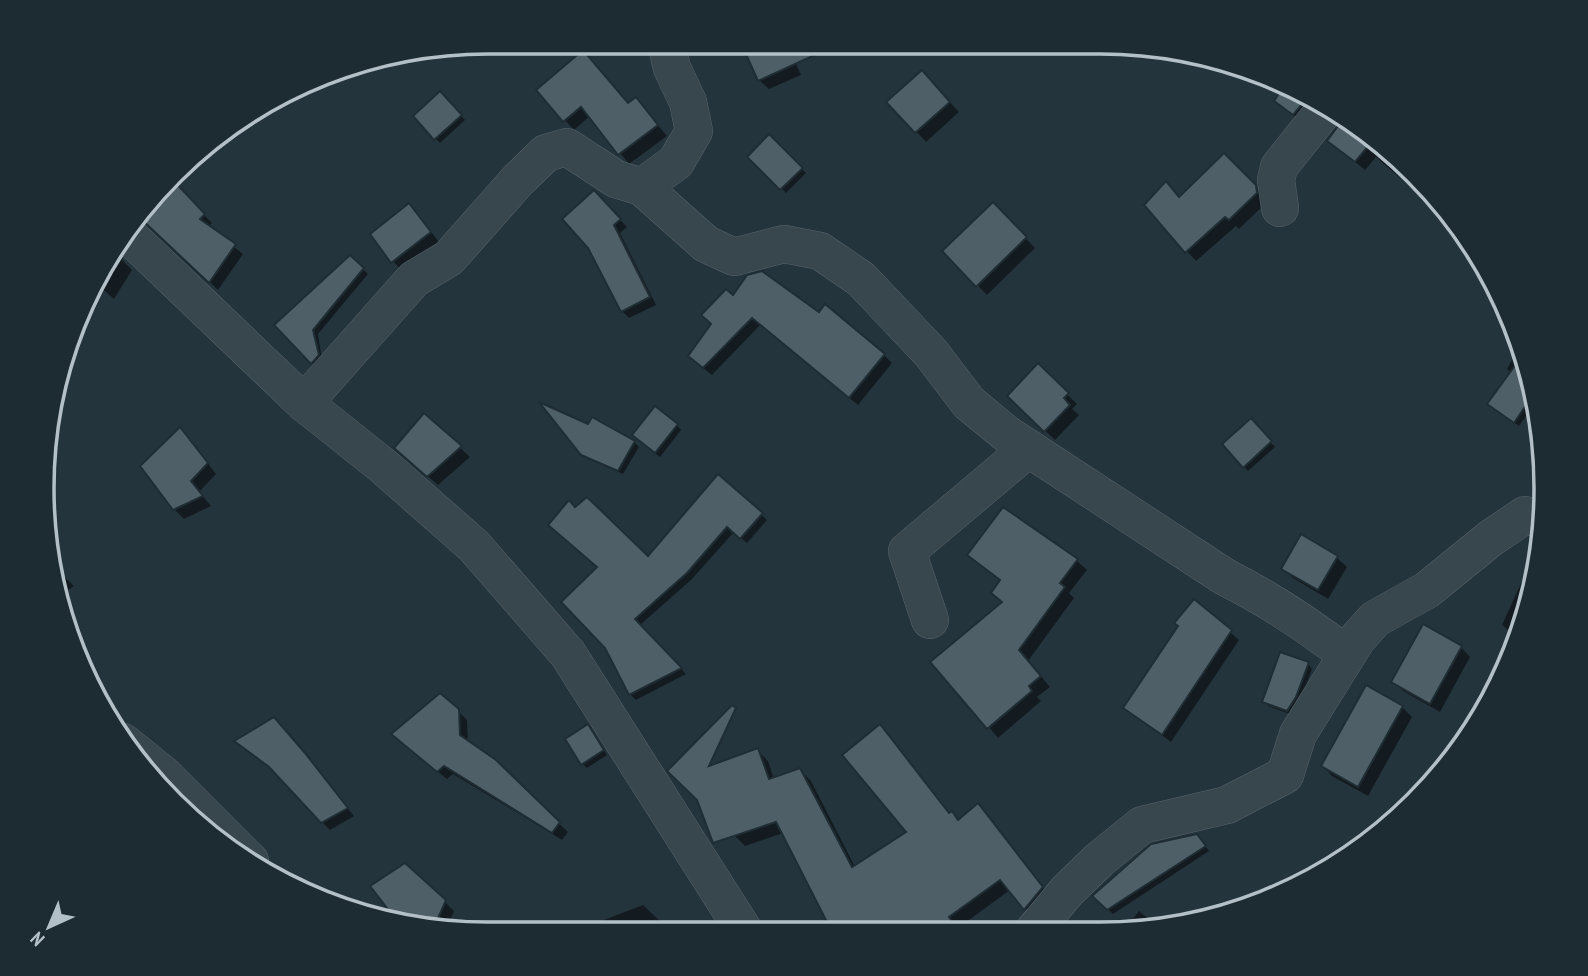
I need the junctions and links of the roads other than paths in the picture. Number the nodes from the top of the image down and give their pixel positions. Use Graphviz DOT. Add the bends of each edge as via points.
graph roads {
  1 [pos="668,54"];
  2 [pos="1321,114"];
  3 [pos="642,187"];
  4 [pos="1280,208"];
  5 [pos="133,239"];
  6 [pos="304,403"];
  7 [pos="1028,449"];
  8 [pos="1533,517"];
  9 [pos="930,620"];
  10 [pos="1347,655"];
  11 [pos="738,922"];
  12 [pos="1041,922"];
  1 -- 3 [label="street" via="688,102 694,131 676,162"];
  2 -- 4 [label="street" via="1279,167"];
  3 -- 6 [label="street" via="616,179 567,147 546,152 449,258 414,279"];
  3 -- 7 [label="street" via="706,244 734,257 784,244 820,251 861,279 931,353 969,403"];
  5 -- 6 [label="street"];
  6 -- 11 [label="street" via="474,546 568,654"];
  7 -- 9 [label="street" via="907,551"];
  7 -- 10 [label="street" via="1225,577 1309,625"];
  8 -- 10 [label="street" via="1525,516 1427,590 1375,619"];
  10 -- 12 [label="street" via="1298,734 1285,775 1227,805 1142,825 1075,883"];
}
